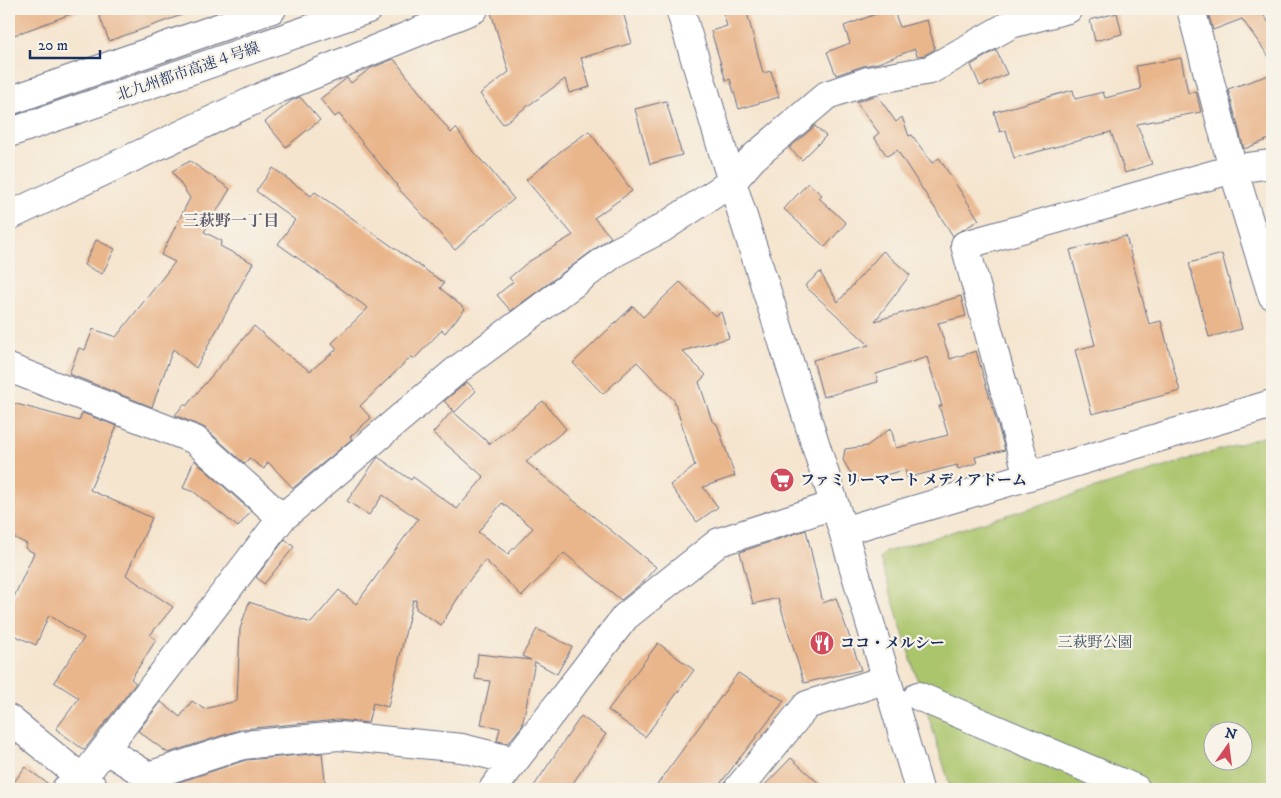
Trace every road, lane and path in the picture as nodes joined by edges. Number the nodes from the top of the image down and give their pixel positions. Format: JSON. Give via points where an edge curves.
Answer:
{"nodes":[{"id":1,"x":272,"y":9,"type":"edge"},
{"id":2,"x":368,"y":9,"type":"edge"},
{"id":3,"x":474,"y":9,"type":"edge"},
{"id":4,"x":680,"y":9,"type":"edge"},
{"id":5,"x":1068,"y":9,"type":"edge"},
{"id":6,"x":1191,"y":9,"type":"edge"},
{"id":7,"x":9,"y":101,"type":"edge"},
{"id":8,"x":9,"y":133,"type":"edge"},
{"id":9,"x":1272,"y":164,"type":"edge"},
{"id":10,"x":1233,"y":170,"type":"junction"},
{"id":11,"x":732,"y":182,"type":"junction"},
{"id":12,"x":9,"y":216,"type":"edge"},
{"id":13,"x":1272,"y":295,"type":"edge"},
{"id":14,"x":9,"y":368,"type":"edge"},
{"id":15,"x":1272,"y":404,"type":"edge"},
{"id":16,"x":1028,"y":476,"type":"junction"},
{"id":17,"x":834,"y":505,"type":"junction"},
{"id":18,"x":282,"y":518,"type":"junction"},
{"id":19,"x":843,"y":531,"type":"junction"},
{"id":20,"x":887,"y":679,"type":"junction"},
{"id":21,"x":918,"y":696,"type":"dead end"},
{"id":22,"x":9,"y":719,"type":"edge"},
{"id":23,"x":105,"y":749,"type":"junction"},
{"id":24,"x":514,"y":762,"type":"junction"},
{"id":25,"x":81,"y":786,"type":"edge"},
{"id":26,"x":494,"y":789,"type":"edge"},
{"id":27,"x":738,"y":789,"type":"edge"},
{"id":28,"x":919,"y":789,"type":"edge"},
{"id":29,"x":1136,"y":789,"type":"edge"}],
"edges":[{"from":1,"to":7,"type":"main road","name":"北九州都市高速４号線"},
{"from":2,"to":8,"type":"main road","name":"北九州都市高速４号線"},
{"from":3,"to":12,"type":"main road","via":[[278,89]]},
{"from":4,"to":11,"type":"main road"},
{"from":5,"to":11,"type":"main road","via":[[1011,24],[930,70],[868,81],[828,95],[753,158]]},
{"from":6,"to":10,"type":"main road"},
{"from":9,"to":10,"type":"main road"},
{"from":10,"to":13,"type":"main road"},
{"from":10,"to":16,"type":"main road","via":[[966,245]]},
{"from":11,"to":17,"type":"main road"},
{"from":11,"to":18,"type":"main road","via":[[661,229],[616,252],[457,370]]},
{"from":14,"to":18,"type":"main road","via":[[195,440]]},
{"from":15,"to":16,"type":"main road"},
{"from":16,"to":19,"type":"main road"},
{"from":17,"to":19,"type":"main road"},
{"from":17,"to":24,"type":"main road","via":[[719,542],[625,617]]},
{"from":18,"to":23,"type":"main road"},
{"from":19,"to":20,"type":"main road"},
{"from":20,"to":27,"type":"main road","via":[[807,705]]},
{"from":20,"to":28,"type":"main road"},
{"from":21,"to":29,"type":"main road"},
{"from":22,"to":25,"type":"main road"},
{"from":23,"to":24,"type":"main road","via":[[148,776],[243,745],[339,736],[462,748]]},
{"from":23,"to":25,"type":"main road"},
{"from":24,"to":26,"type":"main road"}]}
